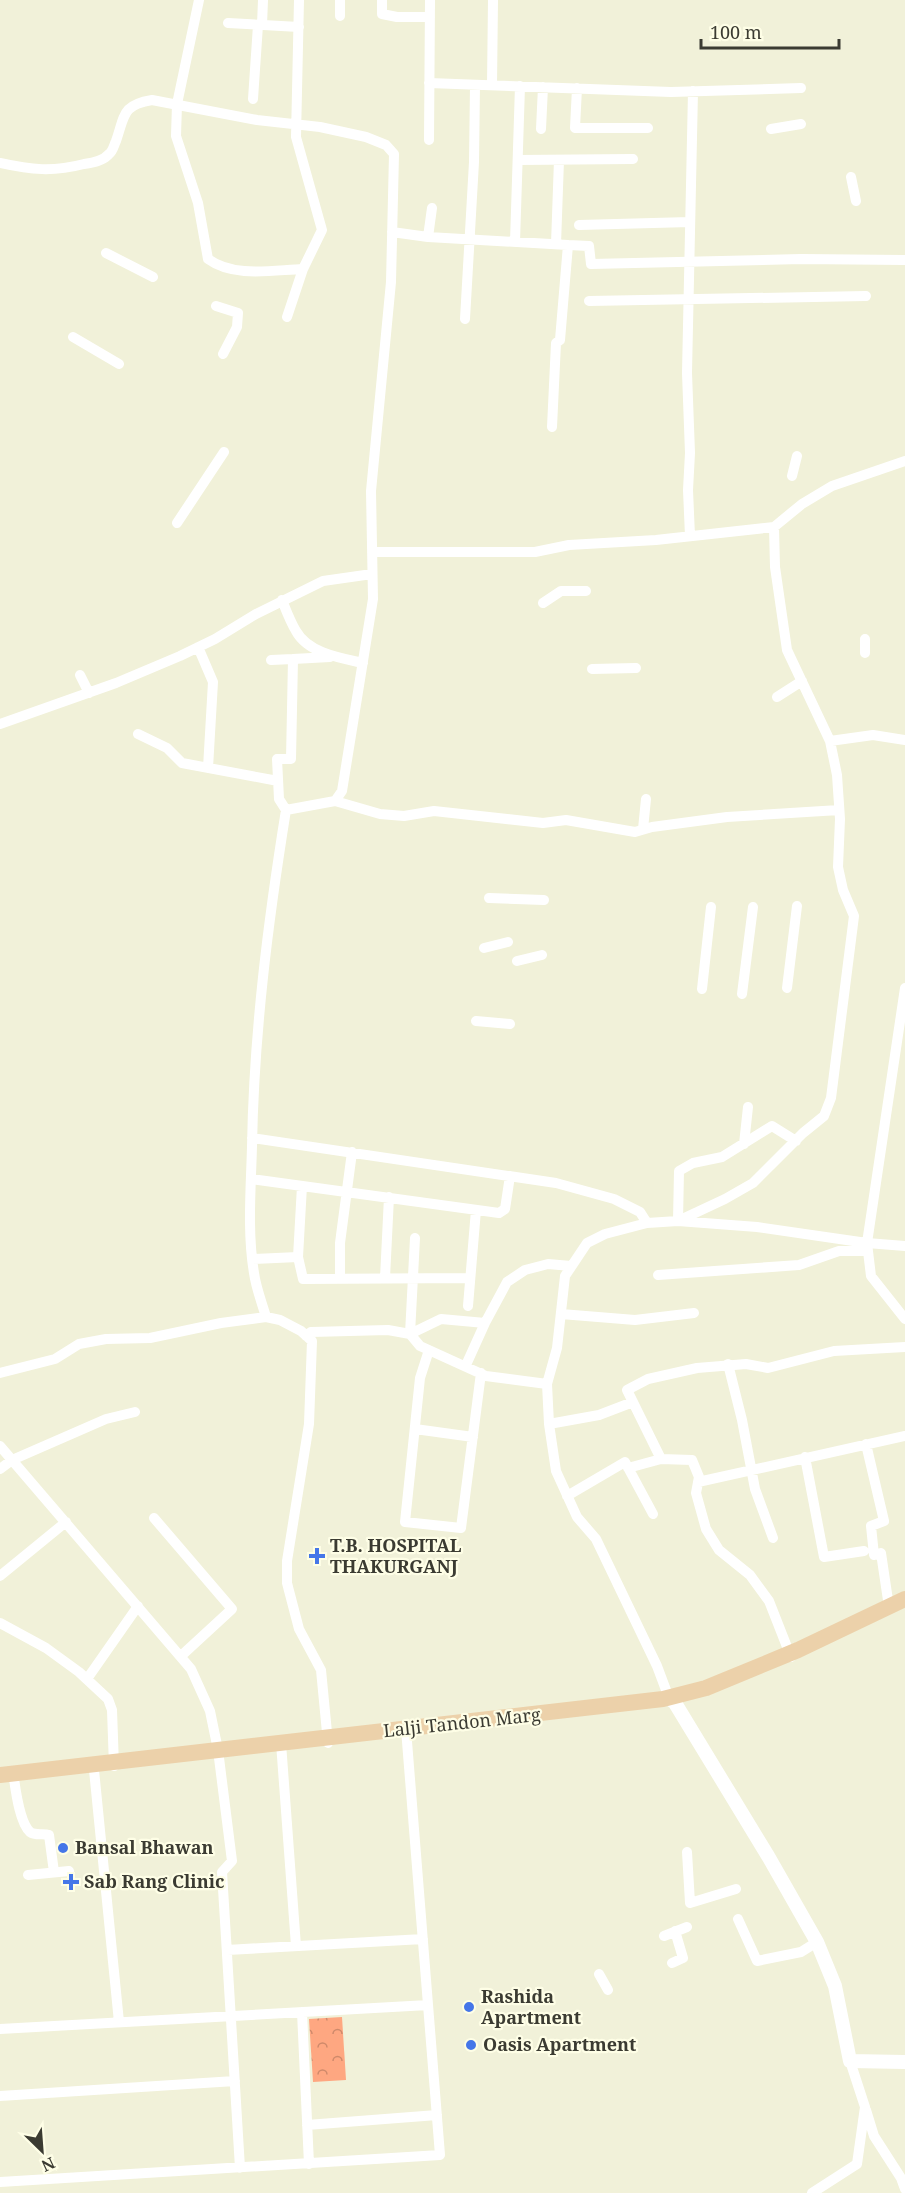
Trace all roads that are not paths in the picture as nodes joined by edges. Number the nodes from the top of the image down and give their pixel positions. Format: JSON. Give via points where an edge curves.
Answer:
{"nodes":[{"id":1,"x":199,"y":0,"type":"edge"},
{"id":2,"x":262,"y":0,"type":"edge"},
{"id":3,"x":299,"y":0,"type":"edge"},
{"id":4,"x":340,"y":0,"type":"edge"},
{"id":5,"x":382,"y":0,"type":"edge"},
{"id":6,"x":430,"y":0,"type":"edge"},
{"id":7,"x":494,"y":0,"type":"edge"},
{"id":8,"x":340,"y":16,"type":"dead end"},
{"id":9,"x":430,"y":17,"type":"junction"},
{"id":10,"x":228,"y":23,"type":"dead end"},
{"id":11,"x":260,"y":25,"type":"junction"},
{"id":12,"x":299,"y":27,"type":"junction"},
{"id":13,"x":429,"y":83,"type":"junction"},
{"id":14,"x":476,"y":85,"type":"junction"},
{"id":15,"x":492,"y":86,"type":"junction"},
{"id":16,"x":520,"y":86,"type":"junction"},
{"id":17,"x":543,"y":87,"type":"junction"},
{"id":18,"x":577,"y":88,"type":"junction"},
{"id":19,"x":801,"y":88,"type":"dead end"},
{"id":20,"x":693,"y":91,"type":"junction"},
{"id":21,"x":253,"y":99,"type":"dead end"},
{"id":22,"x":177,"y":104,"type":"junction"},
{"id":23,"x":297,"y":124,"type":"junction"},
{"id":24,"x":801,"y":124,"type":"dead end"},
{"id":25,"x":648,"y":128,"type":"dead end"},
{"id":26,"x":541,"y":129,"type":"dead end"},
{"id":27,"x":771,"y":129,"type":"dead end"},
{"id":28,"x":429,"y":140,"type":"dead end"},
{"id":29,"x":633,"y":159,"type":"dead end"},
{"id":30,"x":518,"y":160,"type":"junction"},
{"id":31,"x":560,"y":160,"type":"junction"},
{"id":32,"x":0,"y":164,"type":"edge"},
{"id":33,"x":851,"y":177,"type":"dead end"},
{"id":34,"x":856,"y":201,"type":"dead end"},
{"id":35,"x":432,"y":208,"type":"dead end"},
{"id":36,"x":690,"y":222,"type":"junction"},
{"id":37,"x":579,"y":225,"type":"dead end"},
{"id":38,"x":392,"y":232,"type":"junction"},
{"id":39,"x":428,"y":237,"type":"junction"},
{"id":40,"x":470,"y":239,"type":"junction"},
{"id":41,"x":515,"y":242,"type":"junction"},
{"id":42,"x":562,"y":245,"type":"junction"},
{"id":43,"x":106,"y":252,"type":"dead end"},
{"id":44,"x":905,"y":260,"type":"edge"},
{"id":45,"x":689,"y":261,"type":"junction"},
{"id":46,"x":303,"y":269,"type":"junction"},
{"id":47,"x":153,"y":277,"type":"dead end"},
{"id":48,"x":866,"y":296,"type":"dead end"},
{"id":49,"x":689,"y":299,"type":"junction"},
{"id":50,"x":589,"y":301,"type":"dead end"},
{"id":51,"x":216,"y":306,"type":"dead end"},
{"id":52,"x":287,"y":317,"type":"dead end"},
{"id":53,"x":465,"y":319,"type":"dead end"},
{"id":54,"x":73,"y":337,"type":"dead end"},
{"id":55,"x":223,"y":354,"type":"dead end"},
{"id":56,"x":119,"y":364,"type":"dead end"},
{"id":57,"x":552,"y":428,"type":"dead end"},
{"id":58,"x":224,"y":452,"type":"dead end"},
{"id":59,"x":797,"y":456,"type":"dead end"},
{"id":60,"x":905,"y":461,"type":"edge"},
{"id":61,"x":792,"y":476,"type":"dead end"},
{"id":62,"x":177,"y":523,"type":"dead end"},
{"id":63,"x":774,"y":527,"type":"junction"},
{"id":64,"x":690,"y":537,"type":"junction"},
{"id":65,"x":372,"y":552,"type":"junction"},
{"id":66,"x":372,"y":574,"type":"junction"},
{"id":67,"x":586,"y":591,"type":"dead end"},
{"id":68,"x":282,"y":600,"type":"junction"},
{"id":69,"x":543,"y":603,"type":"dead end"},
{"id":70,"x":865,"y":639,"type":"dead end"},
{"id":71,"x":198,"y":647,"type":"junction"},
{"id":72,"x":865,"y":653,"type":"dead end"},
{"id":73,"x":333,"y":657,"type":"junction"},
{"id":74,"x":293,"y":659,"type":"junction"},
{"id":75,"x":271,"y":660,"type":"dead end"},
{"id":76,"x":363,"y":663,"type":"junction"},
{"id":77,"x":636,"y":668,"type":"dead end"},
{"id":78,"x":592,"y":669,"type":"dead end"},
{"id":79,"x":80,"y":675,"type":"dead end"},
{"id":80,"x":802,"y":681,"type":"junction"},
{"id":81,"x":89,"y":693,"type":"junction"},
{"id":82,"x":777,"y":697,"type":"dead end"},
{"id":83,"x":0,"y":724,"type":"edge"},
{"id":84,"x":138,"y":734,"type":"dead end"},
{"id":85,"x":905,"y":740,"type":"edge"},
{"id":86,"x":830,"y":741,"type":"junction"},
{"id":87,"x":208,"y":768,"type":"junction"},
{"id":88,"x":278,"y":781,"type":"junction"},
{"id":89,"x":342,"y":791,"type":"junction"},
{"id":90,"x":645,"y":799,"type":"dead end"},
{"id":91,"x":335,"y":801,"type":"junction"},
{"id":92,"x":348,"y":805,"type":"junction"},
{"id":93,"x":286,"y":810,"type":"junction"},
{"id":94,"x":839,"y":810,"type":"junction"},
{"id":95,"x":643,"y":829,"type":"junction"},
{"id":96,"x":489,"y":898,"type":"dead end"},
{"id":97,"x":544,"y":900,"type":"dead end"},
{"id":98,"x":797,"y":906,"type":"dead end"},
{"id":99,"x":711,"y":907,"type":"dead end"},
{"id":100,"x":753,"y":907,"type":"dead end"},
{"id":101,"x":508,"y":942,"type":"dead end"},
{"id":102,"x":484,"y":948,"type":"dead end"},
{"id":103,"x":542,"y":955,"type":"dead end"},
{"id":104,"x":517,"y":961,"type":"dead end"},
{"id":105,"x":787,"y":988,"type":"dead end"},
{"id":106,"x":905,"y":988,"type":"edge"},
{"id":107,"x":702,"y":990,"type":"dead end"},
{"id":108,"x":741,"y":994,"type":"dead end"},
{"id":109,"x":476,"y":1021,"type":"dead end"},
{"id":110,"x":510,"y":1024,"type":"dead end"},
{"id":111,"x":748,"y":1107,"type":"dead end"},
{"id":112,"x":252,"y":1138,"type":"junction"},
{"id":113,"x":796,"y":1140,"type":"junction"},
{"id":114,"x":744,"y":1144,"type":"junction"},
{"id":115,"x":352,"y":1152,"type":"junction"},
{"id":116,"x":510,"y":1176,"type":"junction"},
{"id":117,"x":251,"y":1179,"type":"junction"},
{"id":118,"x":302,"y":1186,"type":"junction"},
{"id":119,"x":346,"y":1192,"type":"junction"},
{"id":120,"x":389,"y":1197,"type":"junction"},
{"id":121,"x":476,"y":1210,"type":"junction"},
{"id":122,"x":678,"y":1221,"type":"junction"},
{"id":123,"x":647,"y":1223,"type":"junction"},
{"id":124,"x":415,"y":1238,"type":"dead end"},
{"id":125,"x":905,"y":1246,"type":"edge"},
{"id":126,"x":868,"y":1247,"type":"junction"},
{"id":127,"x":298,"y":1257,"type":"junction"},
{"id":128,"x":252,"y":1259,"type":"junction"},
{"id":129,"x":571,"y":1266,"type":"junction"},
{"id":130,"x":658,"y":1275,"type":"dead end"},
{"id":131,"x":385,"y":1278,"type":"junction"},
{"id":132,"x":413,"y":1278,"type":"junction"},
{"id":133,"x":469,"y":1278,"type":"junction"},
{"id":134,"x":340,"y":1279,"type":"junction"},
{"id":135,"x":468,"y":1306,"type":"dead end"},
{"id":136,"x":694,"y":1313,"type":"dead end"},
{"id":137,"x":561,"y":1314,"type":"junction"},
{"id":138,"x":266,"y":1317,"type":"junction"},
{"id":139,"x":905,"y":1319,"type":"edge"},
{"id":140,"x":485,"y":1323,"type":"junction"},
{"id":141,"x":410,"y":1334,"type":"junction"},
{"id":142,"x":306,"y":1336,"type":"junction"},
{"id":143,"x":905,"y":1347,"type":"edge"},
{"id":144,"x":429,"y":1350,"type":"junction"},
{"id":145,"x":728,"y":1364,"type":"junction"},
{"id":146,"x":466,"y":1365,"type":"junction"},
{"id":147,"x":0,"y":1373,"type":"edge"},
{"id":148,"x":481,"y":1373,"type":"junction"},
{"id":149,"x":547,"y":1384,"type":"junction"},
{"id":150,"x":633,"y":1402,"type":"junction"},
{"id":151,"x":135,"y":1412,"type":"dead end"},
{"id":152,"x":549,"y":1424,"type":"junction"},
{"id":153,"x":414,"y":1429,"type":"junction"},
{"id":154,"x":905,"y":1436,"type":"edge"},
{"id":155,"x":473,"y":1437,"type":"junction"},
{"id":156,"x":866,"y":1444,"type":"junction"},
{"id":157,"x":0,"y":1446,"type":"edge"},
{"id":158,"x":805,"y":1457,"type":"junction"},
{"id":159,"x":661,"y":1459,"type":"junction"},
{"id":160,"x":12,"y":1460,"type":"junction"},
{"id":161,"x":628,"y":1468,"type":"junction"},
{"id":162,"x":0,"y":1469,"type":"edge"},
{"id":163,"x":752,"y":1470,"type":"junction"},
{"id":164,"x":698,"y":1482,"type":"junction"},
{"id":165,"x":567,"y":1496,"type":"junction"},
{"id":166,"x":653,"y":1514,"type":"dead end"},
{"id":167,"x":154,"y":1518,"type":"dead end"},
{"id":168,"x":66,"y":1522,"type":"junction"},
{"id":169,"x":773,"y":1538,"type":"dead end"},
{"id":170,"x":864,"y":1551,"type":"dead end"},
{"id":171,"x":0,"y":1576,"type":"edge"},
{"id":172,"x":905,"y":1599,"type":"edge"},
{"id":173,"x":138,"y":1606,"type":"junction"},
{"id":174,"x":897,"y":1606,"type":"edge"},
{"id":175,"x":0,"y":1623,"type":"edge"},
{"id":176,"x":181,"y":1656,"type":"junction"},
{"id":177,"x":790,"y":1656,"type":"junction"},
{"id":178,"x":87,"y":1679,"type":"junction"},
{"id":179,"x":672,"y":1700,"type":"junction"},
{"id":180,"x":406,"y":1732,"type":"junction"},
{"id":181,"x":328,"y":1741,"type":"junction"},
{"id":182,"x":280,"y":1746,"type":"junction"},
{"id":183,"x":219,"y":1753,"type":"junction"},
{"id":184,"x":115,"y":1765,"type":"junction"},
{"id":185,"x":94,"y":1770,"type":"junction"},
{"id":186,"x":5,"y":1778,"type":"edge"},
{"id":187,"x":687,"y":1852,"type":"dead end"},
{"id":188,"x":69,"y":1871,"type":"dead end"},
{"id":189,"x":54,"y":1872,"type":"junction"},
{"id":190,"x":28,"y":1875,"type":"dead end"},
{"id":191,"x":736,"y":1889,"type":"dead end"},
{"id":192,"x":738,"y":1919,"type":"dead end"},
{"id":193,"x":687,"y":1927,"type":"dead end"},
{"id":194,"x":675,"y":1931,"type":"junction"},
{"id":195,"x":663,"y":1936,"type":"dead end"},
{"id":196,"x":423,"y":1939,"type":"junction"},
{"id":197,"x":817,"y":1942,"type":"junction"},
{"id":198,"x":296,"y":1946,"type":"junction"},
{"id":199,"x":227,"y":1950,"type":"junction"},
{"id":200,"x":672,"y":1963,"type":"dead end"},
{"id":201,"x":599,"y":1974,"type":"dead end"},
{"id":202,"x":608,"y":1990,"type":"dead end"},
{"id":203,"x":428,"y":2005,"type":"junction"},
{"id":204,"x":302,"y":2012,"type":"junction"},
{"id":205,"x":231,"y":2016,"type":"junction"},
{"id":206,"x":119,"y":2022,"type":"junction"},
{"id":207,"x":0,"y":2029,"type":"edge"},
{"id":208,"x":850,"y":2061,"type":"junction"},
{"id":209,"x":905,"y":2062,"type":"edge"},
{"id":210,"x":235,"y":2081,"type":"junction"},
{"id":211,"x":0,"y":2096,"type":"edge"},
{"id":212,"x":865,"y":2107,"type":"junction"},
{"id":213,"x":437,"y":2115,"type":"junction"},
{"id":214,"x":307,"y":2125,"type":"junction"},
{"id":215,"x":309,"y":2164,"type":"junction"},
{"id":216,"x":240,"y":2168,"type":"junction"},
{"id":217,"x":0,"y":2182,"type":"edge"},
{"id":218,"x":905,"y":2189,"type":"edge"},
{"id":219,"x":812,"y":2193,"type":"edge"}],
"edges":[{"from":1,"to":22,"type":"street"},
{"from":2,"to":11,"type":"street"},
{"from":3,"to":12,"type":"street"},
{"from":4,"to":8,"type":"street"},
{"from":5,"to":9,"type":"street","via":[[382,14]]},
{"from":6,"to":9,"type":"street"},
{"from":7,"to":15,"type":"street"},
{"from":9,"to":13,"type":"street"},
{"from":10,"to":11,"type":"street"},
{"from":11,"to":12,"type":"street"},
{"from":11,"to":21,"type":"street"},
{"from":12,"to":23,"type":"street"},
{"from":13,"to":14,"type":"street"},
{"from":13,"to":28,"type":"street"},
{"from":14,"to":15,"type":"street"},
{"from":14,"to":40,"type":"street"},
{"from":15,"to":16,"type":"street"},
{"from":16,"to":17,"type":"street"},
{"from":16,"to":30,"type":"street"},
{"from":17,"to":18,"type":"street"},
{"from":17,"to":26,"type":"street"},
{"from":18,"to":20,"type":"street"},
{"from":18,"to":25,"type":"street","via":[[575,128]]},
{"from":19,"to":20,"type":"street"},
{"from":20,"to":36,"type":"street"},
{"from":22,"to":23,"type":"street"},
{"from":22,"to":32,"type":"street","via":[[137,102],[126,110],[109,154],[94,162],[61,170]]},
{"from":22,"to":46,"type":"street","via":[[176,136],[198,203],[208,259],[219,267],[250,272]]},
{"from":23,"to":38,"type":"street","via":[[354,134],[386,145],[394,154]]},
{"from":23,"to":46,"type":"street","via":[[296,137],[322,230]]},
{"from":24,"to":27,"type":"street"},
{"from":29,"to":31,"type":"street"},
{"from":30,"to":31,"type":"street"},
{"from":30,"to":41,"type":"street"},
{"from":31,"to":42,"type":"street"},
{"from":33,"to":34,"type":"street"},
{"from":35,"to":39,"type":"street"},
{"from":36,"to":37,"type":"street"},
{"from":36,"to":45,"type":"street"},
{"from":38,"to":39,"type":"street"},
{"from":38,"to":65,"type":"street","via":[[391,282],[371,491]]},
{"from":39,"to":40,"type":"street"},
{"from":40,"to":41,"type":"street"},
{"from":40,"to":53,"type":"street"},
{"from":41,"to":42,"type":"street"},
{"from":42,"to":45,"type":"street","via":[[589,246],[591,264]]},
{"from":42,"to":57,"type":"street","via":[[560,340],[555,343]]},
{"from":43,"to":47,"type":"street"},
{"from":44,"to":45,"type":"street"},
{"from":45,"to":49,"type":"street"},
{"from":46,"to":52,"type":"street"},
{"from":48,"to":49,"type":"street"},
{"from":49,"to":50,"type":"street"},
{"from":49,"to":64,"type":"street"},
{"from":51,"to":55,"type":"street","via":[[238,313],[237,327]]},
{"from":54,"to":56,"type":"street"},
{"from":58,"to":62,"type":"street"},
{"from":59,"to":61,"type":"street"},
{"from":60,"to":63,"type":"street","via":[[832,486]]},
{"from":63,"to":64,"type":"street"},
{"from":63,"to":80,"type":"street","via":[[775,567],[787,650]]},
{"from":64,"to":65,"type":"street","via":[[569,545],[535,552]]},
{"from":65,"to":66,"type":"street"},
{"from":66,"to":68,"type":"street","via":[[323,581]]},
{"from":66,"to":76,"type":"street","via":[[374,599]]},
{"from":67,"to":69,"type":"street","via":[[561,591]]},
{"from":68,"to":71,"type":"street"},
{"from":68,"to":73,"type":"street","via":[[297,633]]},
{"from":70,"to":72,"type":"street"},
{"from":71,"to":81,"type":"street"},
{"from":71,"to":87,"type":"street","via":[[213,682]]},
{"from":73,"to":74,"type":"street"},
{"from":73,"to":76,"type":"street"},
{"from":74,"to":75,"type":"street"},
{"from":74,"to":88,"type":"street","via":[[291,759],[277,759]]},
{"from":76,"to":89,"type":"street"},
{"from":77,"to":78,"type":"street"},
{"from":79,"to":81,"type":"street"},
{"from":80,"to":82,"type":"street"},
{"from":80,"to":86,"type":"street"},
{"from":81,"to":83,"type":"street"},
{"from":84,"to":87,"type":"street","via":[[167,748],[182,763]]},
{"from":85,"to":86,"type":"street","via":[[873,735]]},
{"from":86,"to":94,"type":"street"},
{"from":87,"to":88,"type":"street"},
{"from":88,"to":93,"type":"street","via":[[279,800]]},
{"from":89,"to":91,"type":"street"},
{"from":89,"to":92,"type":"street"},
{"from":90,"to":95,"type":"street"},
{"from":91,"to":92,"type":"street"},
{"from":91,"to":93,"type":"street"},
{"from":92,"to":95,"type":"street","via":[[404,816],[434,811],[543,823],[566,820],[635,832]]},
{"from":93,"to":112,"type":"street","via":[[260,987]]},
{"from":94,"to":95,"type":"street","via":[[727,817]]},
{"from":94,"to":113,"type":"street","via":[[838,867],[854,916],[831,1098],[824,1116]]},
{"from":96,"to":97,"type":"street"},
{"from":98,"to":105,"type":"street"},
{"from":99,"to":107,"type":"street"},
{"from":100,"to":108,"type":"street"},
{"from":101,"to":102,"type":"street"},
{"from":103,"to":104,"type":"street"},
{"from":106,"to":126,"type":"street"},
{"from":109,"to":110,"type":"street"},
{"from":111,"to":114,"type":"street"},
{"from":112,"to":115,"type":"street"},
{"from":112,"to":117,"type":"street"},
{"from":113,"to":114,"type":"street","via":[[772,1126]]},
{"from":113,"to":122,"type":"street","via":[[753,1183]]},
{"from":114,"to":122,"type":"street","via":[[722,1157],[693,1163],[679,1171]]},
{"from":115,"to":116,"type":"street"},
{"from":115,"to":119,"type":"street"},
{"from":116,"to":121,"type":"street","via":[[503,1212]]},
{"from":116,"to":123,"type":"street","via":[[556,1183],[614,1199],[640,1212]]},
{"from":117,"to":118,"type":"street"},
{"from":117,"to":128,"type":"street"},
{"from":118,"to":119,"type":"street"},
{"from":118,"to":127,"type":"street"},
{"from":119,"to":120,"type":"street"},
{"from":119,"to":134,"type":"street"},
{"from":120,"to":121,"type":"street"},
{"from":120,"to":131,"type":"street"},
{"from":121,"to":133,"type":"street"},
{"from":122,"to":123,"type":"street"},
{"from":122,"to":126,"type":"street","via":[[757,1227]]},
{"from":123,"to":129,"type":"street","via":[[587,1243]]},
{"from":124,"to":132,"type":"street"},
{"from":125,"to":126,"type":"street"},
{"from":126,"to":130,"type":"street","via":[[839,1251],[799,1265]]},
{"from":126,"to":139,"type":"street","via":[[871,1276]]},
{"from":127,"to":128,"type":"street"},
{"from":127,"to":134,"type":"street","via":[[303,1279]]},
{"from":128,"to":138,"type":"street"},
{"from":129,"to":137,"type":"street","via":[[565,1276]]},
{"from":129,"to":140,"type":"street","via":[[548,1264],[525,1270],[507,1282]]},
{"from":131,"to":132,"type":"street"},
{"from":131,"to":134,"type":"street"},
{"from":132,"to":133,"type":"street"},
{"from":132,"to":141,"type":"street"},
{"from":133,"to":135,"type":"street"},
{"from":136,"to":137,"type":"street","via":[[635,1320]]},
{"from":137,"to":149,"type":"street"},
{"from":138,"to":142,"type":"street","via":[[280,1320]]},
{"from":138,"to":147,"type":"street","via":[[150,1338],[79,1344],[55,1359]]},
{"from":140,"to":141,"type":"street","via":[[441,1319]]},
{"from":140,"to":146,"type":"street"},
{"from":141,"to":142,"type":"street","via":[[388,1330],[311,1332]]},
{"from":141,"to":144,"type":"street"},
{"from":142,"to":181,"type":"street","via":[[312,1341],[309,1424],[287,1561],[287,1583],[299,1629],[321,1670]]},
{"from":143,"to":145,"type":"street","via":[[834,1351],[768,1368]]},
{"from":144,"to":146,"type":"street"},
{"from":144,"to":153,"type":"street","via":[[420,1378]]},
{"from":145,"to":150,"type":"street","via":[[648,1379],[627,1390]]},
{"from":145,"to":163,"type":"street"},
{"from":146,"to":148,"type":"street"},
{"from":148,"to":149,"type":"street"},
{"from":148,"to":155,"type":"street"},
{"from":149,"to":152,"type":"street"},
{"from":150,"to":152,"type":"street","via":[[599,1415]]},
{"from":150,"to":159,"type":"street"},
{"from":151,"to":160,"type":"street","via":[[106,1419]]},
{"from":152,"to":165,"type":"street","via":[[556,1471]]},
{"from":153,"to":155,"type":"street"},
{"from":153,"to":155,"type":"street","via":[[405,1522],[461,1528]]},
{"from":154,"to":156,"type":"street"},
{"from":156,"to":158,"type":"street"},
{"from":156,"to":174,"type":"street","via":[[885,1521],[871,1526],[874,1554],[881,1553]]},
{"from":157,"to":160,"type":"street"},
{"from":158,"to":163,"type":"street"},
{"from":158,"to":170,"type":"street","via":[[824,1557]]},
{"from":159,"to":161,"type":"street"},
{"from":159,"to":164,"type":"street","via":[[692,1460]]},
{"from":160,"to":162,"type":"street"},
{"from":160,"to":168,"type":"street"},
{"from":161,"to":165,"type":"street","via":[[625,1462]]},
{"from":161,"to":166,"type":"street"},
{"from":163,"to":164,"type":"street"},
{"from":163,"to":169,"type":"street"},
{"from":164,"to":177,"type":"street","via":[[696,1493],[706,1529],[719,1550],[750,1575],[769,1601]]},
{"from":165,"to":179,"type":"street","via":[[596,1539]]},
{"from":167,"to":176,"type":"street","via":[[232,1609]]},
{"from":168,"to":171,"type":"street"},
{"from":168,"to":173,"type":"street"},
{"from":172,"to":174,"type":"main road","name":"Lalji Tandon Marg"},
{"from":173,"to":176,"type":"street"},
{"from":173,"to":178,"type":"street"},
{"from":174,"to":177,"type":"main road","name":"Lalji Tandon Marg"},
{"from":175,"to":178,"type":"street","via":[[46,1648]]},
{"from":176,"to":183,"type":"street","via":[[210,1711]]},
{"from":177,"to":179,"type":"main road","name":"Lalji Tandon Marg"},
{"from":178,"to":184,"type":"street","via":[[108,1699],[112,1710]]},
{"from":179,"to":180,"type":"main road","name":"Lalji Tandon Marg"},
{"from":179,"to":197,"type":"street"},
{"from":180,"to":181,"type":"main road","name":"Lalji Tandon Marg"},
{"from":180,"to":196,"type":"street"},
{"from":181,"to":182,"type":"main road","name":"Lalji Tandon Marg"},
{"from":182,"to":183,"type":"main road","name":"Lalji Tandon Marg"},
{"from":182,"to":198,"type":"street"},
{"from":183,"to":184,"type":"main road","name":"Lalji Tandon Marg"},
{"from":183,"to":199,"type":"street","via":[[232,1861],[222,1872]]},
{"from":184,"to":185,"type":"main road","name":"Lalji Tandon Marg"},
{"from":184,"to":186,"type":"main road","name":"Lalji Tandon Marg"},
{"from":185,"to":186,"type":"main road","name":"Lalji Tandon Marg"},
{"from":185,"to":206,"type":"street"},
{"from":186,"to":189,"type":"street","via":[[29,1831],[50,1835]]},
{"from":187,"to":191,"type":"street","via":[[690,1903]]},
{"from":188,"to":189,"type":"street"},
{"from":189,"to":190,"type":"street"},
{"from":192,"to":197,"type":"street","via":[[757,1961],[801,1952]]},
{"from":193,"to":194,"type":"street"},
{"from":194,"to":195,"type":"street"},
{"from":194,"to":200,"type":"street","via":[[683,1958]]},
{"from":196,"to":198,"type":"street"},
{"from":196,"to":203,"type":"street"},
{"from":197,"to":208,"type":"street","via":[[835,1986]]},
{"from":198,"to":199,"type":"street"},
{"from":199,"to":205,"type":"street"},
{"from":201,"to":202,"type":"street"},
{"from":203,"to":204,"type":"street"},
{"from":203,"to":213,"type":"street"},
{"from":204,"to":205,"type":"street"},
{"from":204,"to":214,"type":"street"},
{"from":205,"to":206,"type":"street"},
{"from":205,"to":210,"type":"street"},
{"from":206,"to":207,"type":"street"},
{"from":208,"to":209,"type":"street"},
{"from":208,"to":212,"type":"street"},
{"from":210,"to":211,"type":"street"},
{"from":210,"to":216,"type":"street"},
{"from":212,"to":218,"type":"street","via":[[874,2136]]},
{"from":212,"to":219,"type":"street","via":[[857,2164]]},
{"from":213,"to":214,"type":"street"},
{"from":213,"to":215,"type":"street","via":[[440,2155]]},
{"from":214,"to":215,"type":"street"},
{"from":215,"to":216,"type":"street"},
{"from":216,"to":217,"type":"street"}]}
